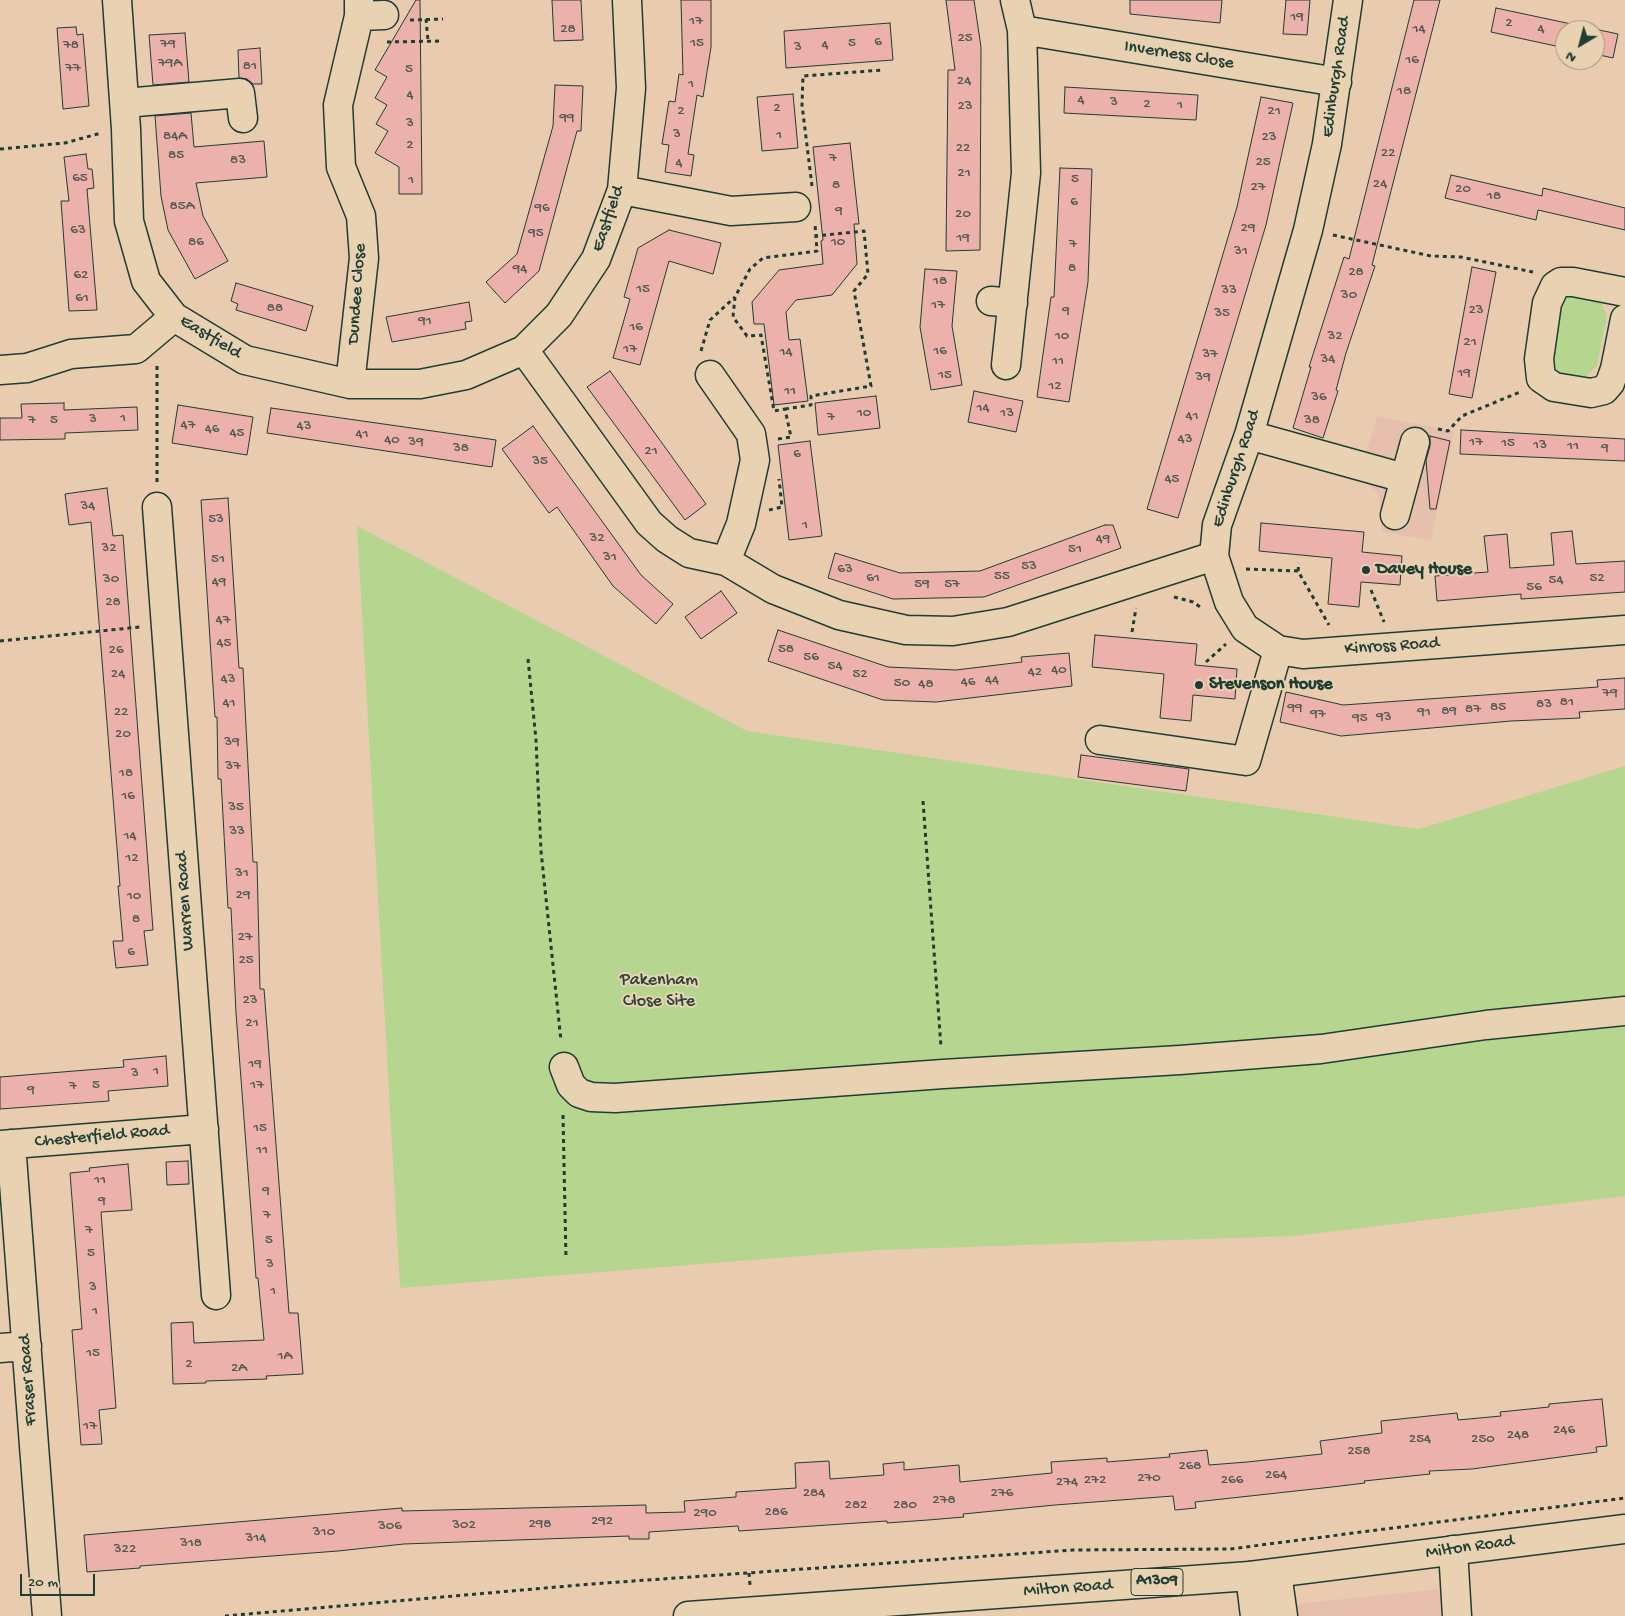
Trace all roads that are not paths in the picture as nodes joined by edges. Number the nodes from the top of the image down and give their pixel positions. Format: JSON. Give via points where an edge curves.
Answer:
{"nodes":[{"id":1,"x":626,"y":0,"type":"edge"},
{"id":2,"x":1015,"y":0,"type":"edge"},
{"id":3,"x":1348,"y":0,"type":"edge"},
{"id":4,"x":118,"y":4,"type":"edge"},
{"id":5,"x":378,"y":17,"type":"edge"},
{"id":6,"x":1022,"y":30,"type":"junction"},
{"id":7,"x":1337,"y":82,"type":"junction"},
{"id":8,"x":124,"y":103,"type":"junction"},
{"id":9,"x":243,"y":118,"type":"dead end"},
{"id":10,"x":622,"y":190,"type":"junction"},
{"id":11,"x":808,"y":205,"type":"road end"},
{"id":12,"x":1625,"y":292,"type":"edge"},
{"id":13,"x":174,"y":317,"type":"junction"},
{"id":14,"x":1625,"y":319,"type":"edge"},
{"id":15,"x":524,"y":350,"type":"junction"},
{"id":16,"x":1006,"y":365,"type":"dead end"},
{"id":17,"x":0,"y":370,"type":"edge"},
{"id":18,"x":710,"y":375,"type":"road end"},
{"id":19,"x":350,"y":384,"type":"junction"},
{"id":20,"x":1249,"y":435,"type":"junction"},
{"id":21,"x":1415,"y":442,"type":"road end"},
{"id":22,"x":1404,"y":478,"type":"junction"},
{"id":23,"x":157,"y":507,"type":"road end"},
{"id":24,"x":1396,"y":514,"type":"dead end"},
{"id":25,"x":1214,"y":556,"type":"junction"},
{"id":26,"x":726,"y":561,"type":"junction"},
{"id":27,"x":1625,"y":630,"type":"edge"},
{"id":28,"x":1278,"y":650,"type":"junction"},
{"id":29,"x":1100,"y":740,"type":"dead end"},
{"id":30,"x":1625,"y":1011,"type":"edge"},
{"id":31,"x":568,"y":1076,"type":"road end"},
{"id":32,"x":204,"y":1129,"type":"junction"},
{"id":33,"x":6,"y":1144,"type":"edge"},
{"id":34,"x":216,"y":1295,"type":"dead end"},
{"id":35,"x":27,"y":1346,"type":"junction"},
{"id":36,"x":0,"y":1348,"type":"edge"},
{"id":37,"x":1625,"y":1529,"type":"edge"},
{"id":38,"x":1453,"y":1550,"type":"junction"},
{"id":39,"x":1277,"y":1572,"type":"junction"},
{"id":40,"x":1250,"y":1576,"type":"junction"},
{"id":41,"x":882,"y":1609,"type":"edge"},
{"id":42,"x":47,"y":1616,"type":"edge"},
{"id":43,"x":688,"y":1616,"type":"edge"},
{"id":44,"x":1255,"y":1616,"type":"edge"},
{"id":45,"x":1283,"y":1616,"type":"edge"},
{"id":46,"x":1457,"y":1616,"type":"edge"}],
"edges":[{"from":1,"to":10,"type":"street","name":"Eastfield","via":[[631,88]]},
{"from":2,"to":6,"type":"street"},
{"from":3,"to":7,"type":"street","name":"Edinburgh Road"},
{"from":4,"to":8,"type":"street","name":"Eastfield"},
{"from":5,"to":19,"type":"street","name":"Dundee Close","via":[[338,105],[341,166],[361,216],[364,258]]},
{"from":6,"to":7,"type":"street","name":"Inverness Close"},
{"from":6,"to":16,"type":"street","via":[[1026,173],[1002,302]]},
{"from":7,"to":20,"type":"street","name":"Edinburgh Road","via":[[1308,230]]},
{"from":8,"to":9,"type":"street","via":[[240,93]]},
{"from":8,"to":13,"type":"street","name":"Eastfield","via":[[129,221],[146,281]]},
{"from":10,"to":11,"type":"street","via":[[731,211]]},
{"from":10,"to":15,"type":"street","name":"Eastfield","via":[[596,259],[559,315]]},
{"from":12,"to":14,"type":"street","via":[[1573,282],[1561,282],[1555,286],[1547,303],[1539,359],[1541,378],[1554,387],[1591,393],[1604,390],[1615,369]]},
{"from":13,"to":17,"type":"street","via":[[136,349],[71,354],[27,368]]},
{"from":13,"to":19,"type":"street","name":"Eastfield","via":[[245,360]]},
{"from":15,"to":19,"type":"street","name":"Eastfield","via":[[466,375],[429,382]]},
{"from":15,"to":26,"type":"street","via":[[649,523],[667,540],[689,553]]},
{"from":18,"to":26,"type":"street","via":[[751,434],[755,460],[745,509]]},
{"from":20,"to":22,"type":"street"},
{"from":20,"to":25,"type":"street","name":"Edinburgh Road","via":[[1217,525]]},
{"from":21,"to":22,"type":"street"},
{"from":22,"to":24,"type":"street"},
{"from":23,"to":32,"type":"street","name":"Warren Road"},
{"from":25,"to":26,"type":"street","via":[[1008,622],[953,631],[906,630],[839,615],[774,590]]},
{"from":25,"to":28,"type":"street","name":"Kinross Road","via":[[1230,602],[1244,628]]},
{"from":27,"to":28,"type":"street","name":"Kinross Road","via":[[1303,654]]},
{"from":28,"to":29,"type":"street","via":[[1246,760]]},
{"from":30,"to":31,"type":"street","via":[[1486,1024],[1312,1049],[615,1098],[580,1093]]},
{"from":32,"to":33,"type":"street","name":"Chesterfield Road"},
{"from":32,"to":34,"type":"street","name":"Warren Road"},
{"from":33,"to":35,"type":"street","name":"Fraser Road"},
{"from":35,"to":36,"type":"street"},
{"from":35,"to":42,"type":"street","name":"Fraser Road"},
{"from":37,"to":38,"type":"street","name":"Milton Road","number":"A1309"},
{"from":38,"to":39,"type":"street","name":"Milton Road","number":"A1309"},
{"from":38,"to":46,"type":"street"},
{"from":39,"to":40,"type":"street","name":"Milton Road","number":"A1309"},
{"from":39,"to":45,"type":"street"},
{"from":40,"to":41,"type":"street","name":"Milton Road","number":"A1309"},
{"from":40,"to":44,"type":"street"},
{"from":41,"to":43,"type":"street","name":"Milton Road","number":"A1309"}]}
